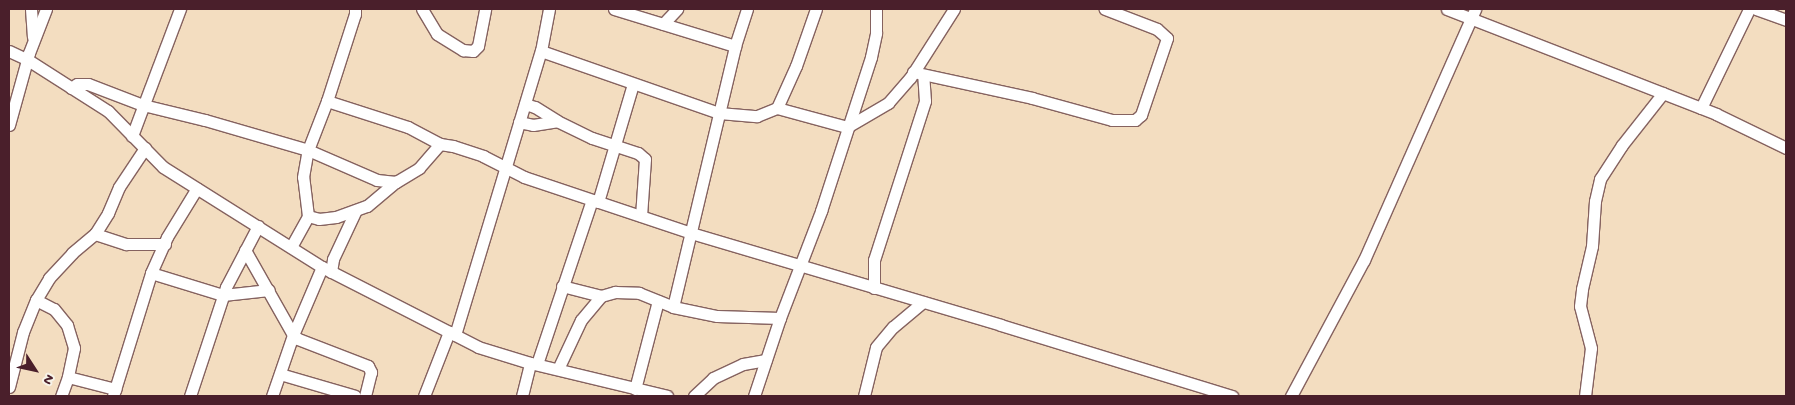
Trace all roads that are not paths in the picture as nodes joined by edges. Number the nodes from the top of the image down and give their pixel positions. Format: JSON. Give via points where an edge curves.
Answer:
{"nodes":[{"id":1,"x":31,"y":9,"type":"edge"},
{"id":2,"x":46,"y":9,"type":"edge"},
{"id":3,"x":180,"y":9,"type":"edge"},
{"id":4,"x":354,"y":9,"type":"edge"},
{"id":5,"x":422,"y":9,"type":"edge"},
{"id":6,"x":485,"y":9,"type":"edge"},
{"id":7,"x":549,"y":9,"type":"edge"},
{"id":8,"x":614,"y":9,"type":"edge"},
{"id":9,"x":677,"y":9,"type":"edge"},
{"id":10,"x":747,"y":9,"type":"edge"},
{"id":11,"x":816,"y":9,"type":"edge"},
{"id":12,"x":876,"y":9,"type":"edge"},
{"id":13,"x":954,"y":9,"type":"edge"},
{"id":14,"x":1105,"y":9,"type":"edge"},
{"id":15,"x":1447,"y":9,"type":"edge"},
{"id":16,"x":1749,"y":9,"type":"edge"},
{"id":17,"x":1756,"y":9,"type":"edge"},
{"id":18,"x":1474,"y":14,"type":"edge"},
{"id":19,"x":1786,"y":20,"type":"edge"},
{"id":20,"x":663,"y":24,"type":"junction"},
{"id":21,"x":34,"y":40,"type":"junction"},
{"id":22,"x":735,"y":46,"type":"junction"},
{"id":23,"x":9,"y":51,"type":"edge"},
{"id":24,"x":541,"y":51,"type":"junction"},
{"id":25,"x":28,"y":60,"type":"junction"},
{"id":26,"x":918,"y":74,"type":"junction"},
{"id":27,"x":633,"y":84,"type":"junction"},
{"id":28,"x":71,"y":88,"type":"junction"},
{"id":29,"x":1663,"y":93,"type":"junction"},
{"id":30,"x":327,"y":101,"type":"junction"},
{"id":31,"x":525,"y":104,"type":"junction"},
{"id":32,"x":143,"y":105,"type":"junction"},
{"id":33,"x":777,"y":108,"type":"junction"},
{"id":34,"x":1701,"y":108,"type":"junction"},
{"id":35,"x":719,"y":113,"type":"junction"},
{"id":36,"x":557,"y":121,"type":"junction"},
{"id":37,"x":519,"y":122,"type":"junction"},
{"id":38,"x":9,"y":126,"type":"edge"},
{"id":39,"x":847,"y":127,"type":"junction"},
{"id":40,"x":132,"y":136,"type":"junction"},
{"id":41,"x":440,"y":144,"type":"junction"},
{"id":42,"x":615,"y":144,"type":"junction"},
{"id":43,"x":145,"y":148,"type":"junction"},
{"id":44,"x":1786,"y":148,"type":"edge"},
{"id":45,"x":308,"y":150,"type":"junction"},
{"id":46,"x":506,"y":169,"type":"junction"},
{"id":47,"x":396,"y":182,"type":"junction"},
{"id":48,"x":197,"y":188,"type":"junction"},
{"id":49,"x":595,"y":201,"type":"junction"},
{"id":50,"x":356,"y":210,"type":"junction"},
{"id":51,"x":308,"y":216,"type":"junction"},
{"id":52,"x":641,"y":216,"type":"junction"},
{"id":53,"x":258,"y":226,"type":"junction"},
{"id":54,"x":691,"y":233,"type":"junction"},
{"id":55,"x":95,"y":234,"type":"junction"},
{"id":56,"x":165,"y":244,"type":"junction"},
{"id":57,"x":291,"y":247,"type":"junction"},
{"id":58,"x":245,"y":250,"type":"junction"},
{"id":59,"x":800,"y":266,"type":"junction"},
{"id":60,"x":327,"y":269,"type":"junction"},
{"id":61,"x":151,"y":273,"type":"junction"},
{"id":62,"x":562,"y":286,"type":"junction"},
{"id":63,"x":874,"y":288,"type":"junction"},
{"id":64,"x":269,"y":290,"type":"junction"},
{"id":65,"x":223,"y":295,"type":"junction"},
{"id":66,"x":601,"y":296,"type":"junction"},
{"id":67,"x":36,"y":300,"type":"junction"},
{"id":68,"x":658,"y":301,"type":"junction"},
{"id":69,"x":923,"y":302,"type":"junction"},
{"id":70,"x":673,"y":307,"type":"junction"},
{"id":71,"x":780,"y":318,"type":"junction"},
{"id":72,"x":452,"y":333,"type":"junction"},
{"id":73,"x":294,"y":335,"type":"junction"},
{"id":74,"x":766,"y":360,"type":"junction"},
{"id":75,"x":534,"y":363,"type":"junction"},
{"id":76,"x":558,"y":370,"type":"junction"},
{"id":77,"x":280,"y":374,"type":"junction"},
{"id":78,"x":68,"y":377,"type":"junction"},
{"id":79,"x":9,"y":387,"type":"edge"},
{"id":80,"x":635,"y":389,"type":"junction"},
{"id":81,"x":622,"y":391,"type":"edge"},
{"id":82,"x":114,"y":393,"type":"edge"},
{"id":83,"x":61,"y":396,"type":"edge"},
{"id":84,"x":190,"y":396,"type":"edge"},
{"id":85,"x":272,"y":396,"type":"edge"},
{"id":86,"x":355,"y":396,"type":"edge"},
{"id":87,"x":365,"y":396,"type":"edge"},
{"id":88,"x":424,"y":396,"type":"edge"},
{"id":89,"x":522,"y":396,"type":"edge"},
{"id":90,"x":667,"y":396,"type":"edge"},
{"id":91,"x":694,"y":396,"type":"edge"},
{"id":92,"x":754,"y":396,"type":"edge"},
{"id":93,"x":864,"y":396,"type":"edge"},
{"id":94,"x":1232,"y":396,"type":"edge"},
{"id":95,"x":1291,"y":396,"type":"edge"},
{"id":96,"x":1585,"y":396,"type":"edge"}],
"edges":[{"from":1,"to":21,"type":"street"},
{"from":2,"to":21,"type":"street"},
{"from":3,"to":32,"type":"street"},
{"from":4,"to":30,"type":"street"},
{"from":5,"to":6,"type":"street","via":[[437,34],[463,50],[473,51],[478,46]]},
{"from":7,"to":24,"type":"street"},
{"from":8,"to":20,"type":"street"},
{"from":9,"to":20,"type":"street"},
{"from":10,"to":22,"type":"street"},
{"from":11,"to":33,"type":"street"},
{"from":12,"to":39,"type":"street","via":[[871,58]]},
{"from":13,"to":26,"type":"street"},
{"from":14,"to":26,"type":"street","via":[[1158,29],[1167,38],[1141,115],[1135,120],[1112,120],[1032,98]]},
{"from":15,"to":18,"type":"street"},
{"from":16,"to":34,"type":"street"},
{"from":17,"to":19,"type":"street"},
{"from":18,"to":29,"type":"street"},
{"from":18,"to":95,"type":"street","via":[[1364,260]]},
{"from":20,"to":22,"type":"street"},
{"from":21,"to":25,"type":"street"},
{"from":22,"to":35,"type":"street"},
{"from":23,"to":25,"type":"street"},
{"from":24,"to":27,"type":"street"},
{"from":24,"to":31,"type":"street"},
{"from":25,"to":28,"type":"street"},
{"from":25,"to":38,"type":"street"},
{"from":26,"to":39,"type":"street","via":[[888,103]]},
{"from":26,"to":63,"type":"street","via":[[925,101],[874,260]]},
{"from":27,"to":35,"type":"street"},
{"from":27,"to":42,"type":"street"},
{"from":28,"to":32,"type":"street","via":[[77,84],[88,84]]},
{"from":28,"to":40,"type":"street","via":[[108,111]]},
{"from":29,"to":34,"type":"street"},
{"from":29,"to":96,"type":"street","via":[[1600,179],[1592,246],[1580,306],[1591,348]]},
{"from":30,"to":41,"type":"street","via":[[408,127]]},
{"from":30,"to":45,"type":"street"},
{"from":31,"to":36,"type":"street"},
{"from":31,"to":37,"type":"street"},
{"from":32,"to":40,"type":"street"},
{"from":32,"to":45,"type":"street"},
{"from":33,"to":35,"type":"street","via":[[757,116]]},
{"from":33,"to":39,"type":"street"},
{"from":34,"to":44,"type":"street"},
{"from":35,"to":54,"type":"street"},
{"from":36,"to":37,"type":"street","via":[[533,125]]},
{"from":36,"to":42,"type":"street","via":[[592,138]]},
{"from":37,"to":46,"type":"street"},
{"from":39,"to":59,"type":"street"},
{"from":40,"to":43,"type":"street"},
{"from":41,"to":46,"type":"street","via":[[483,156]]},
{"from":41,"to":47,"type":"street","via":[[419,168]]},
{"from":42,"to":49,"type":"street"},
{"from":42,"to":52,"type":"street","via":[[645,158]]},
{"from":43,"to":48,"type":"street","via":[[164,167]]},
{"from":43,"to":55,"type":"street","via":[[119,187]]},
{"from":45,"to":47,"type":"street","via":[[377,180]]},
{"from":45,"to":51,"type":"street","via":[[303,177]]},
{"from":46,"to":49,"type":"street"},
{"from":46,"to":72,"type":"street"},
{"from":47,"to":50,"type":"street","via":[[367,206]]},
{"from":48,"to":53,"type":"street"},
{"from":48,"to":56,"type":"street"},
{"from":49,"to":52,"type":"street"},
{"from":49,"to":62,"type":"street"},
{"from":50,"to":51,"type":"street","via":[[336,217]]},
{"from":50,"to":60,"type":"street"},
{"from":51,"to":57,"type":"street"},
{"from":52,"to":54,"type":"street"},
{"from":53,"to":57,"type":"street"},
{"from":53,"to":58,"type":"street"},
{"from":54,"to":59,"type":"street"},
{"from":54,"to":70,"type":"street"},
{"from":55,"to":56,"type":"street","via":[[126,244]]},
{"from":55,"to":67,"type":"street","via":[[72,253]]},
{"from":56,"to":61,"type":"street"},
{"from":57,"to":60,"type":"street"},
{"from":58,"to":64,"type":"street"},
{"from":58,"to":65,"type":"street"},
{"from":59,"to":63,"type":"street"},
{"from":59,"to":71,"type":"street"},
{"from":60,"to":72,"type":"street"},
{"from":60,"to":73,"type":"street"},
{"from":61,"to":65,"type":"street"},
{"from":61,"to":82,"type":"street"},
{"from":62,"to":66,"type":"street"},
{"from":62,"to":75,"type":"street"},
{"from":63,"to":69,"type":"street"},
{"from":64,"to":65,"type":"street"},
{"from":64,"to":73,"type":"street"},
{"from":65,"to":84,"type":"street"},
{"from":66,"to":68,"type":"street","via":[[615,292],[639,294]]},
{"from":66,"to":76,"type":"street","via":[[581,320]]},
{"from":67,"to":78,"type":"street","via":[[54,309],[66,325],[74,348]]},
{"from":67,"to":79,"type":"street","via":[[23,332]]},
{"from":68,"to":70,"type":"street"},
{"from":68,"to":80,"type":"street"},
{"from":69,"to":93,"type":"street","via":[[876,346]]},
{"from":69,"to":94,"type":"street"},
{"from":70,"to":71,"type":"street","via":[[717,316]]},
{"from":71,"to":74,"type":"street"},
{"from":72,"to":75,"type":"street","via":[[478,347]]},
{"from":72,"to":88,"type":"street"},
{"from":73,"to":77,"type":"street"},
{"from":73,"to":87,"type":"street","via":[[298,340],[368,366],[371,372]]},
{"from":74,"to":91,"type":"street","via":[[743,364],[713,378]]},
{"from":74,"to":92,"type":"street"},
{"from":75,"to":76,"type":"street"},
{"from":75,"to":89,"type":"street"},
{"from":76,"to":81,"type":"street"},
{"from":77,"to":85,"type":"street"},
{"from":77,"to":86,"type":"street"},
{"from":78,"to":82,"type":"street"},
{"from":78,"to":83,"type":"street"},
{"from":80,"to":81,"type":"street"},
{"from":80,"to":90,"type":"street"}]}
